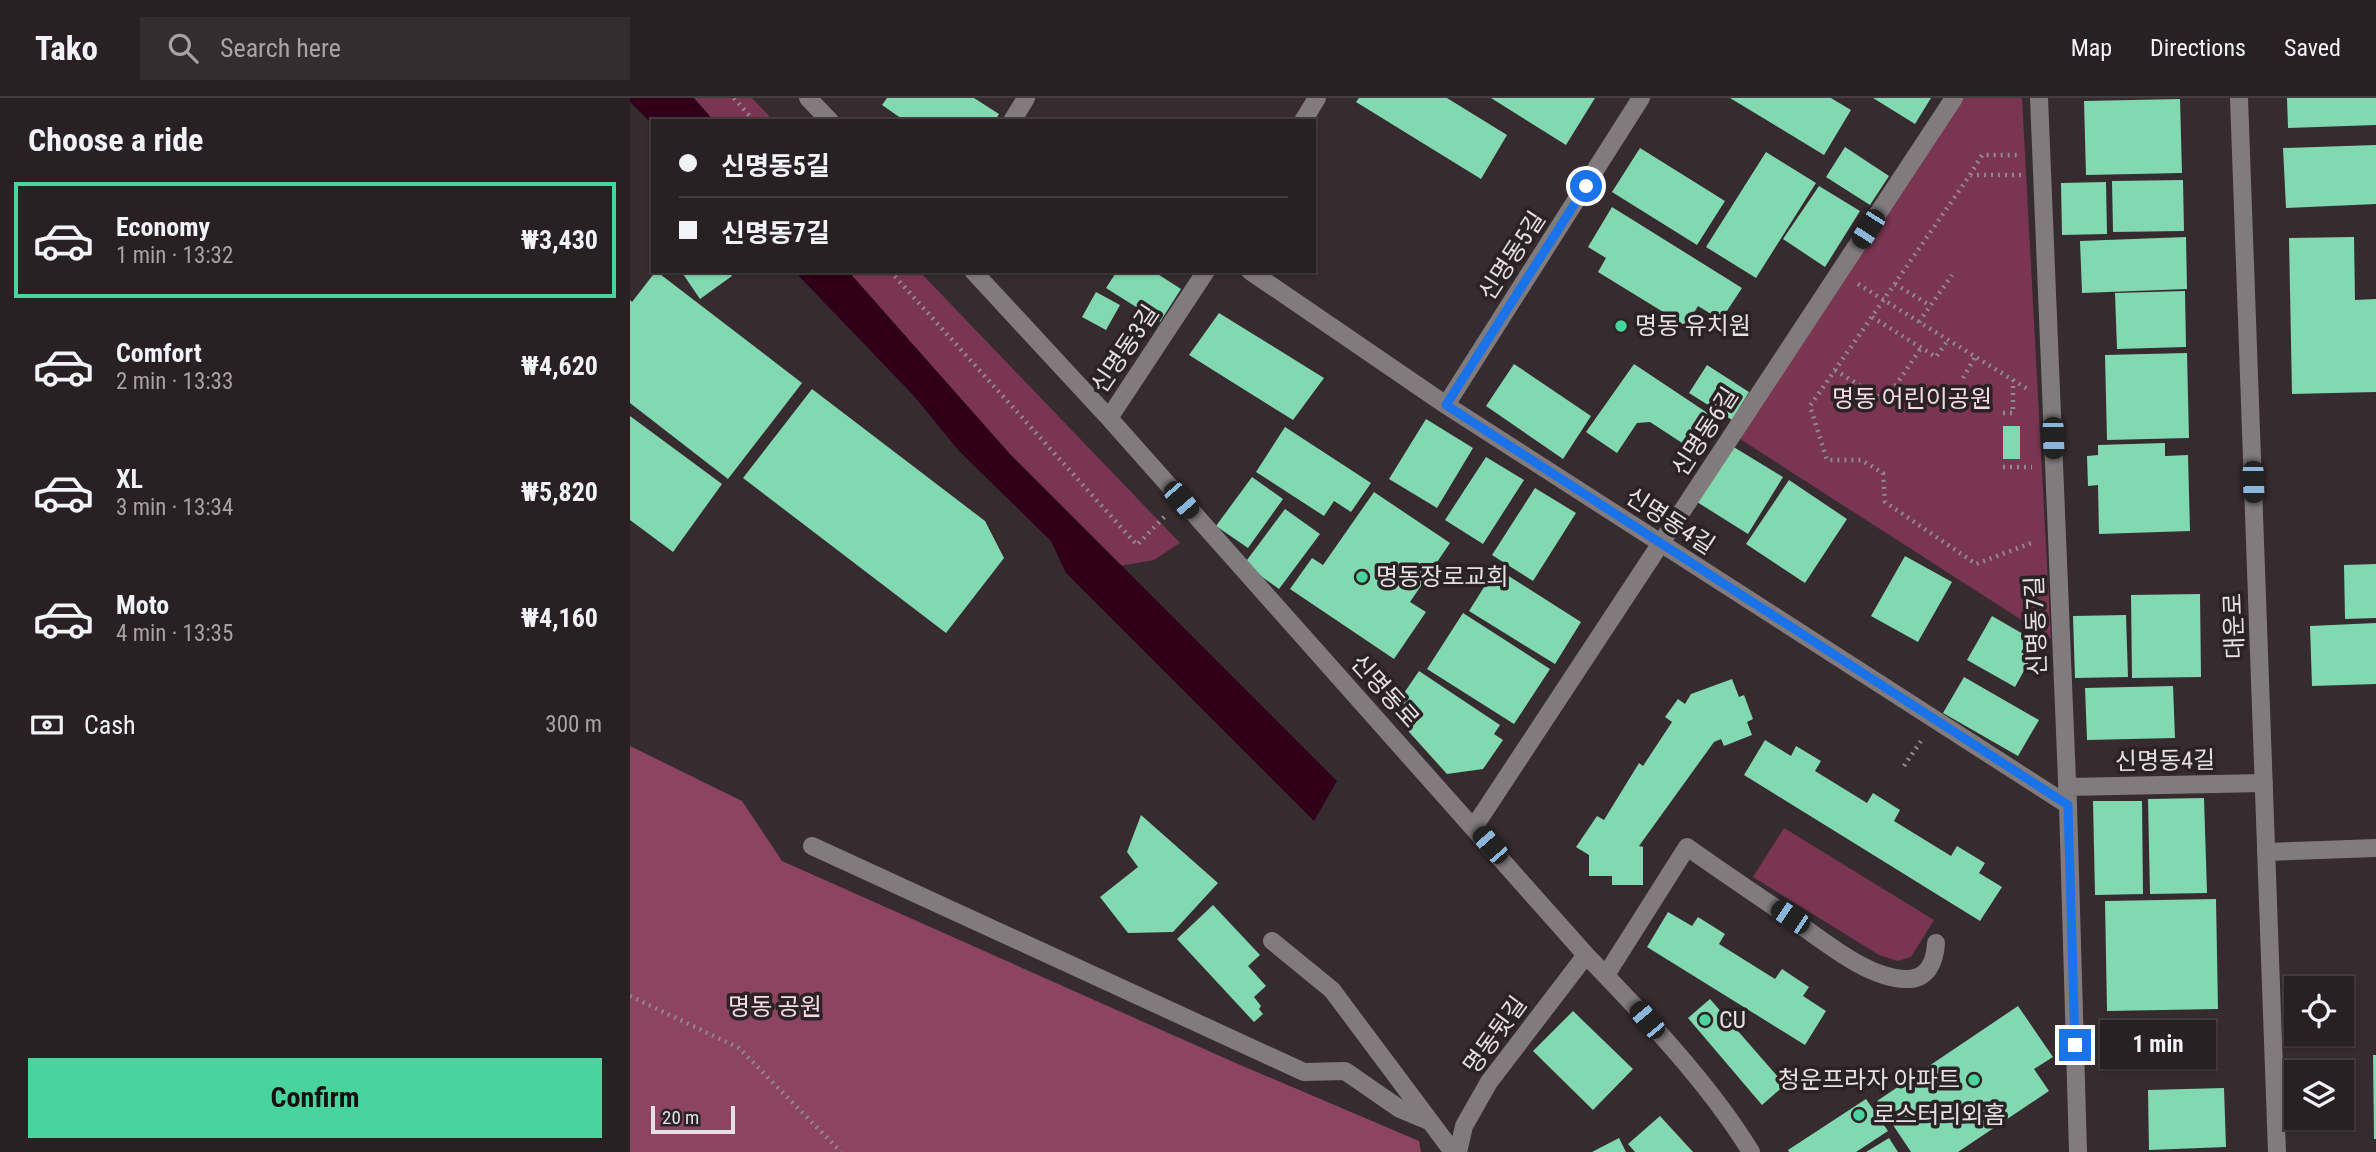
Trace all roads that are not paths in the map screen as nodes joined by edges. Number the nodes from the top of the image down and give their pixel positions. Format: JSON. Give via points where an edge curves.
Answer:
{"nodes":[{"id":1,"x":808,"y":98,"type":"edge"},
{"id":2,"x":1027,"y":98,"type":"edge"},
{"id":3,"x":1317,"y":98,"type":"edge"},
{"id":4,"x":1642,"y":98,"type":"edge"},
{"id":5,"x":1954,"y":98,"type":"edge"},
{"id":6,"x":2039,"y":98,"type":"edge"},
{"id":7,"x":2239,"y":98,"type":"edge"},
{"id":8,"x":828,"y":119,"type":"edge"},
{"id":9,"x":1013,"y":119,"type":"edge"},
{"id":10,"x":1304,"y":119,"type":"edge"},
{"id":11,"x":975,"y":273,"type":"edge"},
{"id":12,"x":1205,"y":273,"type":"edge"},
{"id":13,"x":1253,"y":273,"type":"edge"},
{"id":14,"x":1446,"y":405,"type":"junction"},
{"id":15,"x":1109,"y":418,"type":"junction"},
{"id":16,"x":1661,"y":544,"type":"junction"},
{"id":17,"x":2264,"y":783,"type":"junction"},
{"id":18,"x":2068,"y":796,"type":"junction"},
{"id":19,"x":1474,"y":827,"type":"junction"},
{"id":20,"x":812,"y":846,"type":"dead end"},
{"id":21,"x":2376,"y":848,"type":"edge"},
{"id":22,"x":2266,"y":852,"type":"junction"},
{"id":23,"x":1272,"y":941,"type":"dead end"},
{"id":24,"x":1936,"y":943,"type":"dead end"},
{"id":25,"x":1586,"y":955,"type":"junction"},
{"id":26,"x":1606,"y":975,"type":"junction"},
{"id":27,"x":1431,"y":1122,"type":"junction"},
{"id":28,"x":1455,"y":1152,"type":"edge"},
{"id":29,"x":1752,"y":1152,"type":"edge"},
{"id":30,"x":2078,"y":1152,"type":"edge"},
{"id":31,"x":2277,"y":1152,"type":"edge"}],
"edges":[{"from":1,"to":8,"type":"street"},
{"from":2,"to":9,"type":"street"},
{"from":3,"to":10,"type":"street"},
{"from":4,"to":14,"type":"street","name":"신명동5길"},
{"from":5,"to":16,"type":"street","name":"신명동6길"},
{"from":6,"to":18,"type":"street","name":"신명동7길"},
{"from":7,"to":17,"type":"street","name":"대운로"},
{"from":11,"to":15,"type":"street","name":"신명동로"},
{"from":12,"to":15,"type":"street","name":"신명동3길"},
{"from":13,"to":14,"type":"street","name":"신명동4길"},
{"from":14,"to":16,"type":"street","name":"신명동4길"},
{"from":15,"to":19,"type":"street","name":"신명동로"},
{"from":16,"to":18,"type":"street","name":"신명동4길","via":[[1935,720]]},
{"from":16,"to":19,"type":"street","name":"신명동6길"},
{"from":17,"to":18,"type":"street","name":"신명동4길"},
{"from":17,"to":22,"type":"street","name":"대운로"},
{"from":18,"to":30,"type":"street","name":"신명동7길"},
{"from":19,"to":25,"type":"street","name":"신명동로"},
{"from":20,"to":27,"type":"street","via":[[1304,1072],[1345,1071],[1401,1109]]},
{"from":21,"to":22,"type":"street"},
{"from":22,"to":31,"type":"street","name":"대운로"},
{"from":23,"to":27,"type":"street","via":[[1332,990]]},
{"from":24,"to":26,"type":"street","via":[[1932,966],[1915,979],[1882,975],[1851,959],[1687,848]]},
{"from":25,"to":26,"type":"street","name":"신명동로"},
{"from":25,"to":28,"type":"street","name":"명동뒷길","via":[[1489,1082]]},
{"from":26,"to":29,"type":"street","name":"신명동로","via":[[1704,1087]]},
{"from":27,"to":28,"type":"street"}]}
